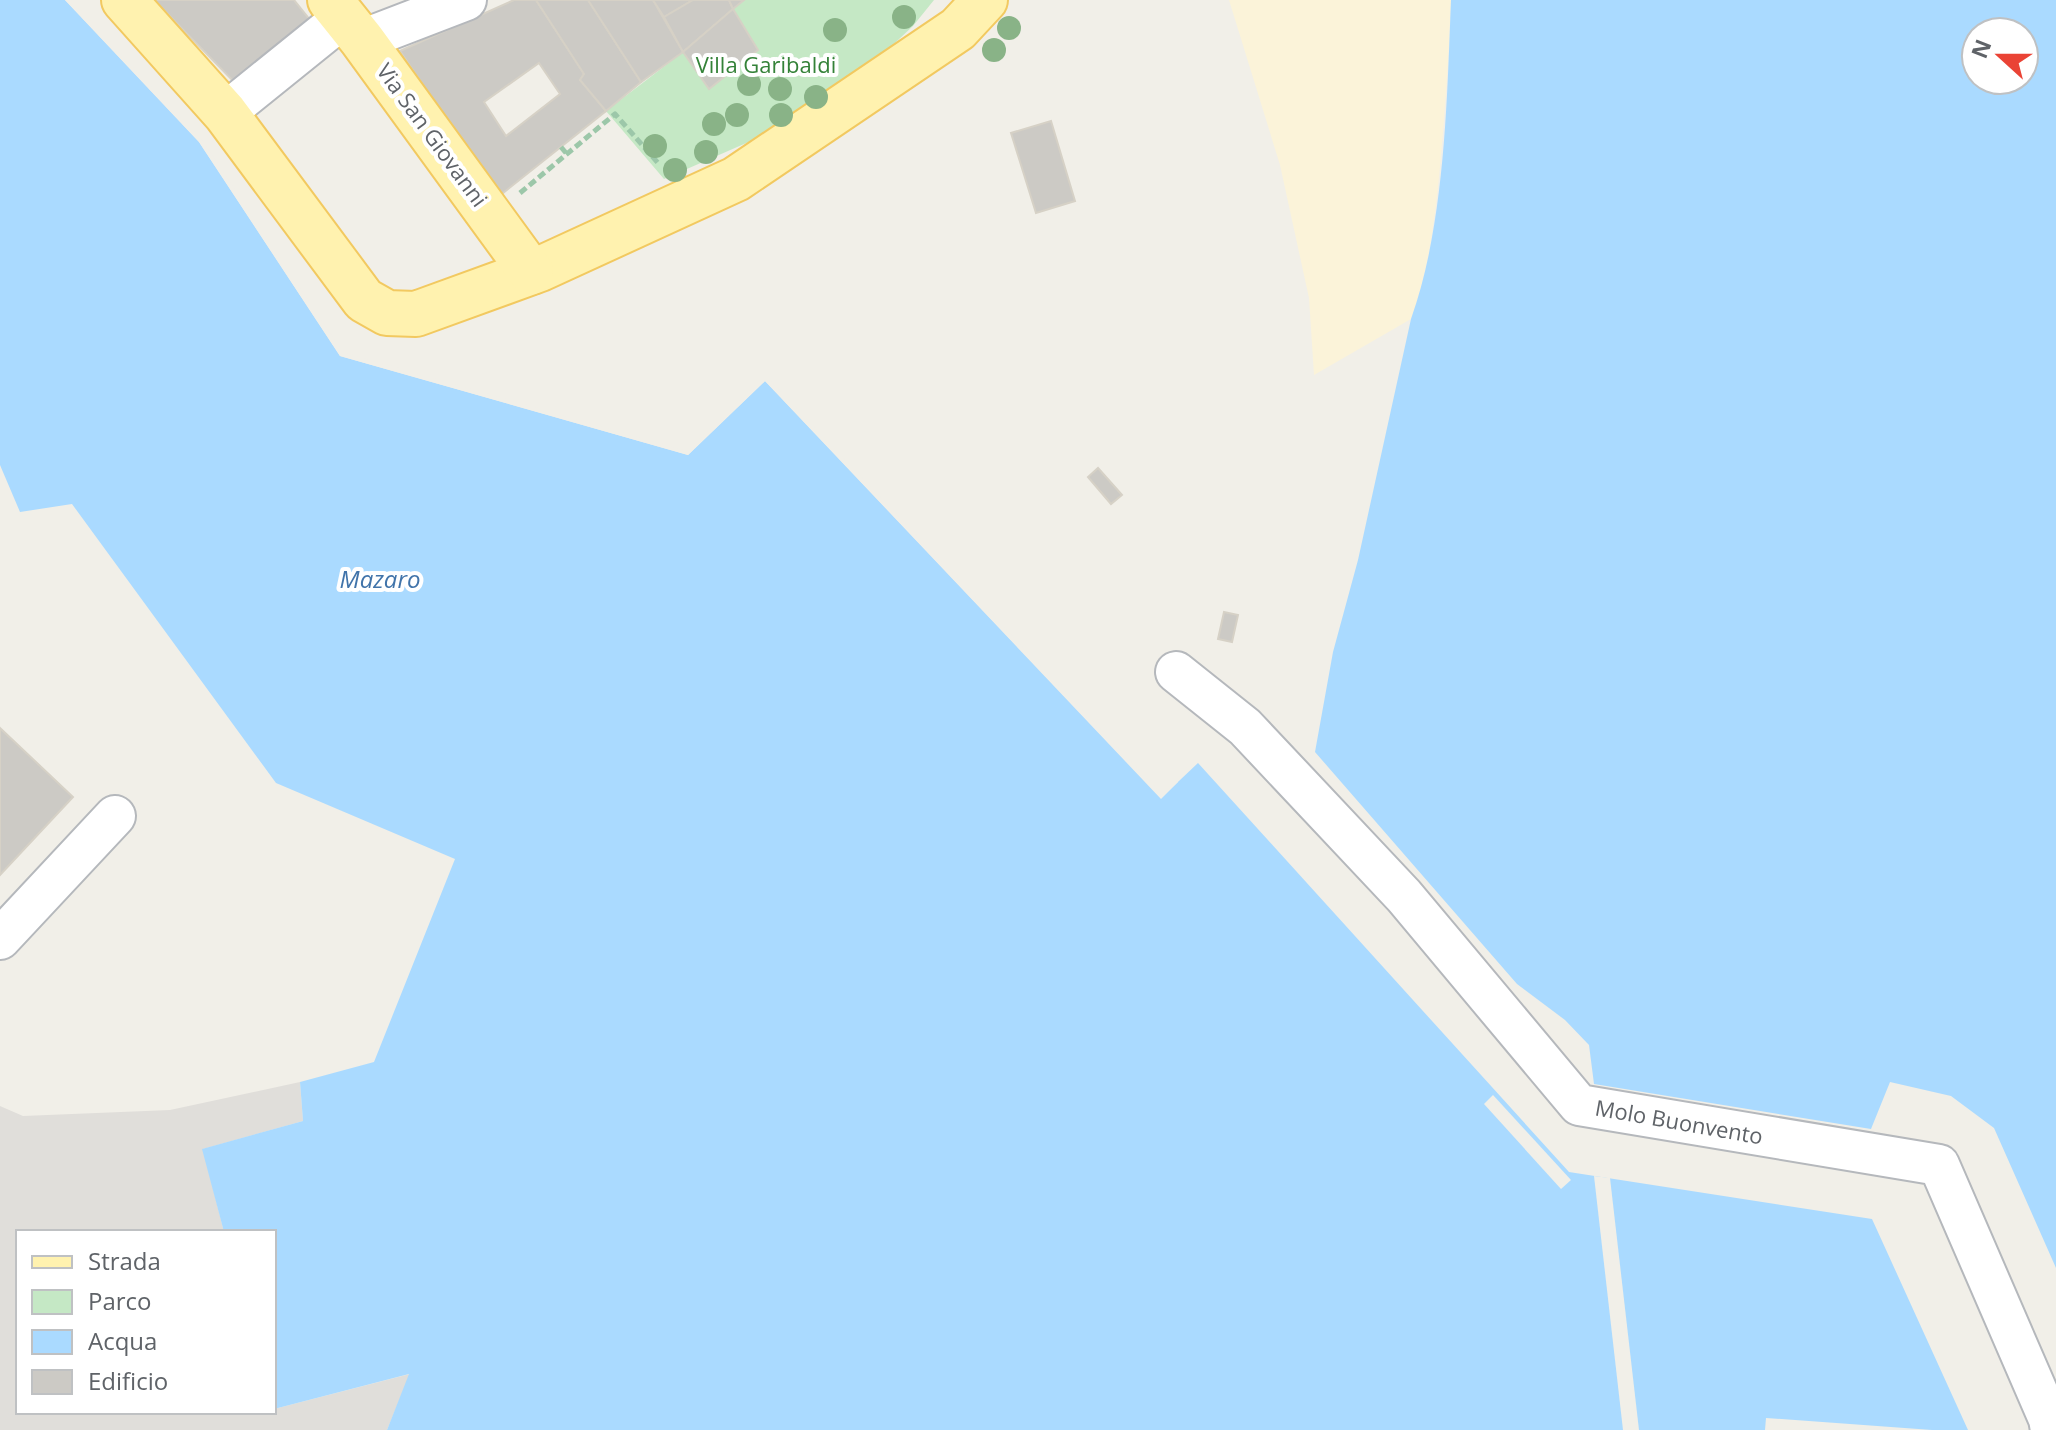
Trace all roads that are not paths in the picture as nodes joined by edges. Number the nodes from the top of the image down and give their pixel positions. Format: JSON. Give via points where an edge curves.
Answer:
{"nodes":[{"id":1,"x":124,"y":0,"type":"edge"},
{"id":2,"x":466,"y":0,"type":"edge"},
{"id":3,"x":972,"y":14,"type":"edge"},
{"id":4,"x":345,"y":19,"type":"edge"},
{"id":5,"x":225,"y":113,"type":"junction"},
{"id":6,"x":531,"y":272,"type":"junction"},
{"id":7,"x":1176,"y":672,"type":"dead end"},
{"id":8,"x":115,"y":816,"type":"dead end"},
{"id":9,"x":0,"y":939,"type":"edge"},
{"id":10,"x":2051,"y":1430,"type":"edge"}],
"edges":[{"from":1,"to":5,"type":"main road"},
{"from":2,"to":4,"type":"street"},
{"from":3,"to":6,"type":"main road","via":[[736,179]]},
{"from":4,"to":5,"type":"street"},
{"from":4,"to":6,"type":"main road","name":"Via San Giovanni"},
{"from":5,"to":6,"type":"main road","via":[[364,300],[387,313],[416,314]]},
{"from":7,"to":10,"type":"street","name":"Molo Buonvento","via":[[1245,727],[1404,896],[1579,1105],[1939,1165]]},
{"from":8,"to":9,"type":"street"}]}
